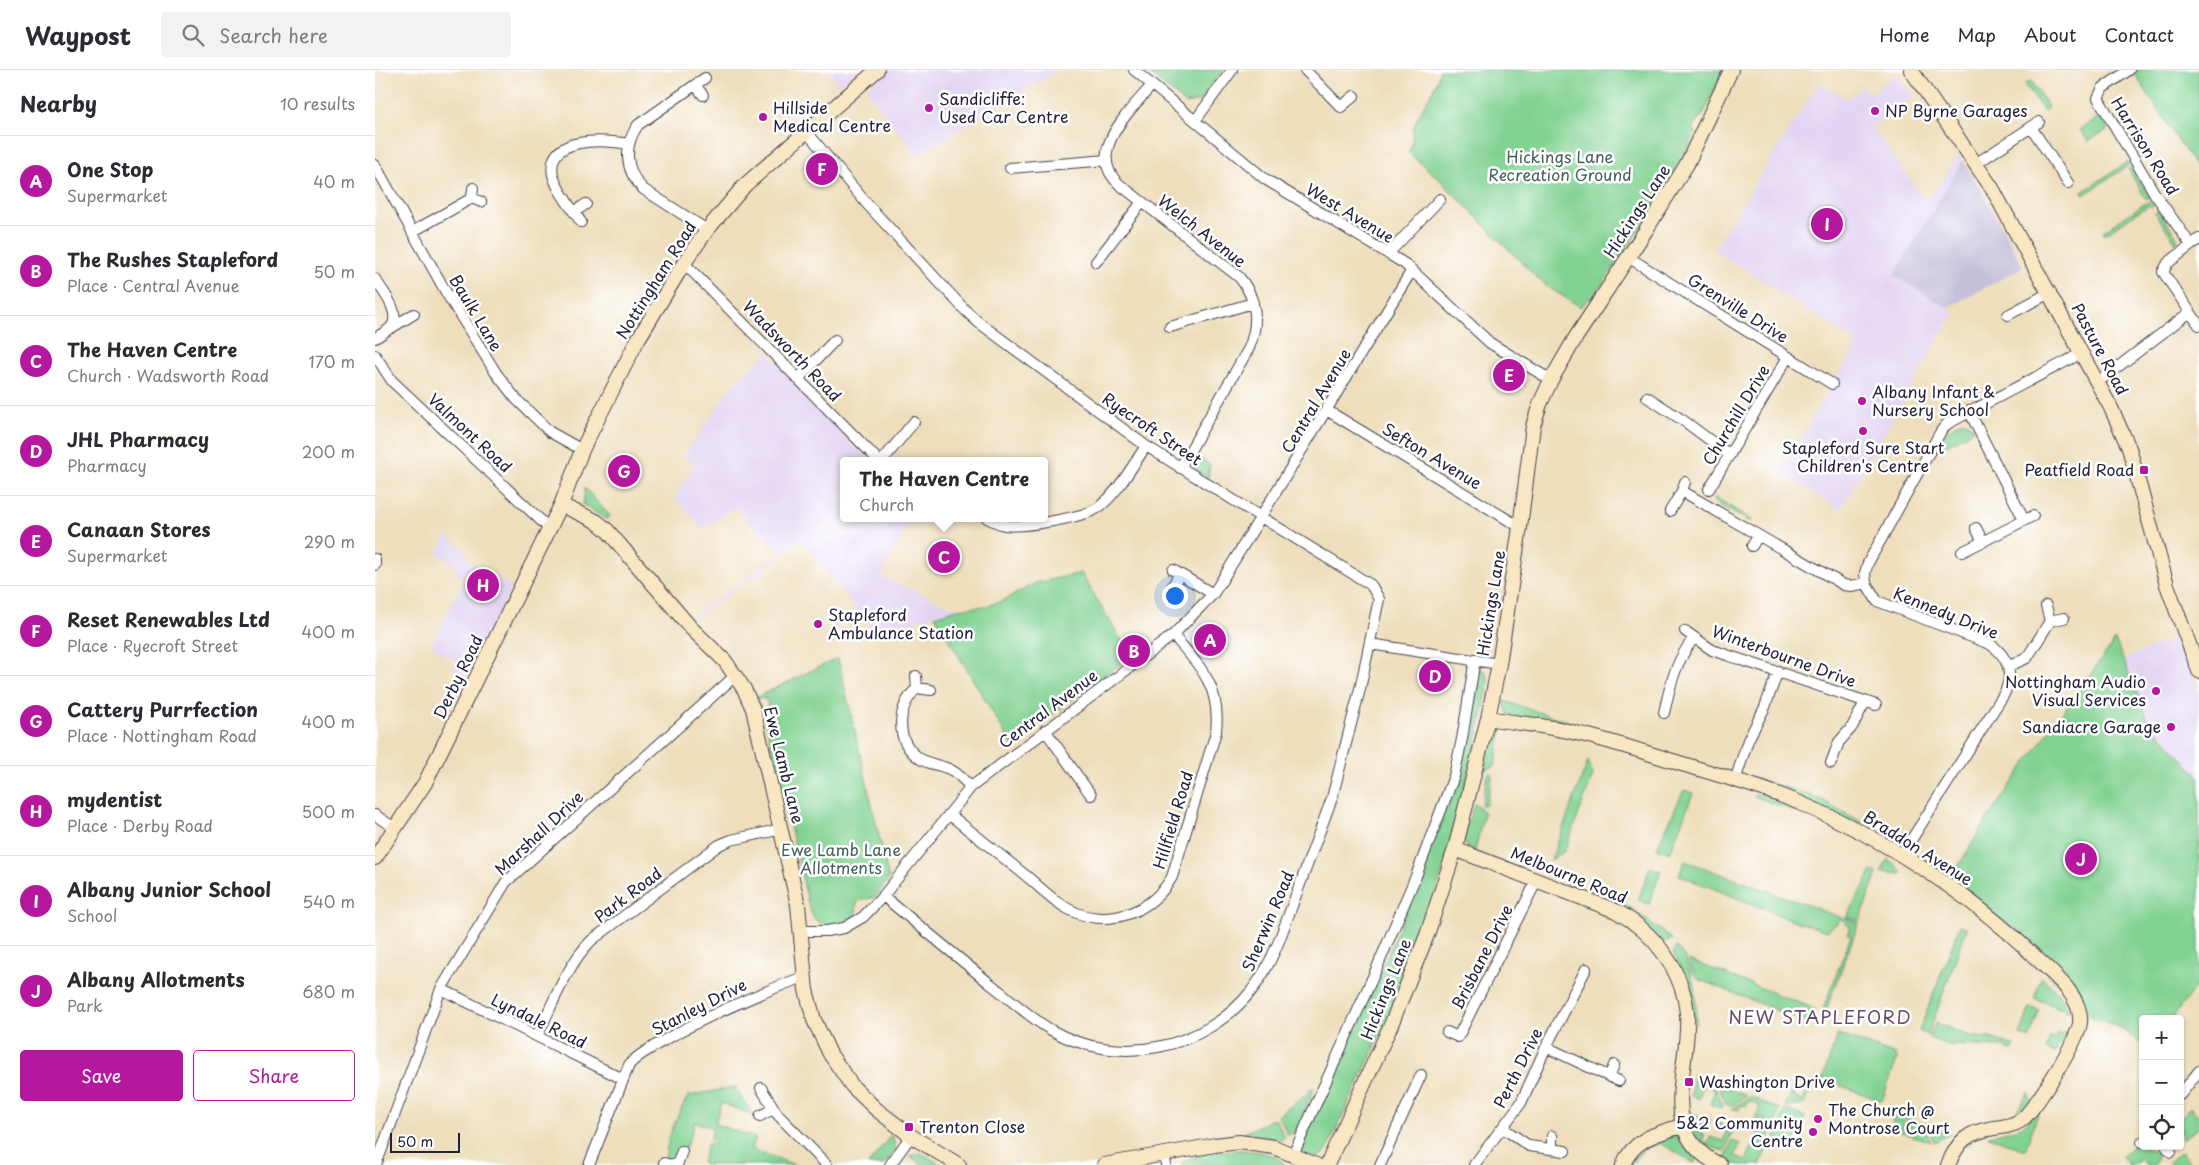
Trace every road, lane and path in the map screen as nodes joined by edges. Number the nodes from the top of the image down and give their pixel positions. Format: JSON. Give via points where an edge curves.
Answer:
{"nodes":[{"id":1,"x":877,"y":70,"type":"edge"},
{"id":2,"x":1134,"y":70,"type":"edge"},
{"id":3,"x":1232,"y":70,"type":"edge"},
{"id":4,"x":1305,"y":70,"type":"edge"},
{"id":5,"x":1731,"y":70,"type":"edge"},
{"id":6,"x":1911,"y":70,"type":"edge"},
{"id":7,"x":2129,"y":70,"type":"edge"},
{"id":8,"x":705,"y":78,"type":"dead end"},
{"id":9,"x":695,"y":85,"type":"junction"},
{"id":10,"x":1152,"y":85,"type":"junction"},
{"id":11,"x":703,"y":95,"type":"dead end"},
{"id":12,"x":1354,"y":96,"type":"dead end"},
{"id":13,"x":1195,"y":121,"type":"junction"},
{"id":14,"x":806,"y":131,"type":"junction"},
{"id":15,"x":629,"y":144,"type":"junction"},
{"id":16,"x":1107,"y":160,"type":"junction"},
{"id":17,"x":1977,"y":163,"type":"junction"},
{"id":18,"x":375,"y":164,"type":"edge"},
{"id":19,"x":1009,"y":168,"type":"dead end"},
{"id":20,"x":2067,"y":183,"type":"dead end"},
{"id":21,"x":475,"y":196,"type":"dead end"},
{"id":22,"x":1440,"y":199,"type":"dead end"},
{"id":23,"x":1142,"y":202,"type":"junction"},
{"id":24,"x":586,"y":204,"type":"dead end"},
{"id":25,"x":575,"y":212,"type":"junction"},
{"id":26,"x":581,"y":222,"type":"dead end"},
{"id":27,"x":707,"y":230,"type":"junction"},
{"id":28,"x":412,"y":232,"type":"junction"},
{"id":29,"x":2195,"y":242,"type":"edge"},
{"id":30,"x":1388,"y":254,"type":"junction"},
{"id":31,"x":1628,"y":257,"type":"junction"},
{"id":32,"x":684,"y":262,"type":"junction"},
{"id":33,"x":1096,"y":262,"type":"dead end"},
{"id":34,"x":1412,"y":270,"type":"junction"},
{"id":35,"x":375,"y":279,"type":"edge"},
{"id":36,"x":2051,"y":292,"type":"junction"},
{"id":37,"x":1253,"y":303,"type":"junction"},
{"id":38,"x":2190,"y":312,"type":"junction"},
{"id":39,"x":414,"y":314,"type":"dead end"},
{"id":40,"x":2007,"y":314,"type":"dead end"},
{"id":41,"x":2199,"y":325,"type":"edge"},
{"id":42,"x":1170,"y":327,"type":"dead end"},
{"id":43,"x":391,"y":328,"type":"junction"},
{"id":44,"x":375,"y":338,"type":"edge"},
{"id":45,"x":835,"y":340,"type":"dead end"},
{"id":46,"x":2082,"y":353,"type":"junction"},
{"id":47,"x":375,"y":355,"type":"edge"},
{"id":48,"x":1788,"y":357,"type":"junction"},
{"id":49,"x":798,"y":379,"type":"junction"},
{"id":50,"x":1551,"y":380,"type":"junction"},
{"id":51,"x":2098,"y":382,"type":"junction"},
{"id":52,"x":1832,"y":384,"type":"dead end"},
{"id":53,"x":1647,"y":397,"type":"dead end"},
{"id":54,"x":1327,"y":411,"type":"junction"},
{"id":55,"x":1969,"y":411,"type":"junction"},
{"id":56,"x":914,"y":422,"type":"dead end"},
{"id":57,"x":1146,"y":446,"type":"junction"},
{"id":58,"x":582,"y":450,"type":"junction"},
{"id":59,"x":1729,"y":454,"type":"junction"},
{"id":60,"x":876,"y":457,"type":"edge"},
{"id":61,"x":883,"y":457,"type":"edge"},
{"id":62,"x":1180,"y":468,"type":"junction"},
{"id":63,"x":1709,"y":489,"type":"dead end"},
{"id":64,"x":561,"y":505,"type":"junction"},
{"id":65,"x":1670,"y":511,"type":"dead end"},
{"id":66,"x":1262,"y":519,"type":"junction"},
{"id":67,"x":997,"y":522,"type":"edge"},
{"id":68,"x":1520,"y":527,"type":"junction"},
{"id":69,"x":1976,"y":528,"type":"dead end"},
{"id":70,"x":550,"y":529,"type":"junction"},
{"id":71,"x":1759,"y":536,"type":"junction"},
{"id":72,"x":1983,"y":542,"type":"junction"},
{"id":73,"x":1752,"y":546,"type":"dead end"},
{"id":74,"x":1962,"y":552,"type":"dead end"},
{"id":75,"x":375,"y":558,"type":"edge"},
{"id":76,"x":375,"y":565,"type":"edge"},
{"id":77,"x":1866,"y":582,"type":"junction"},
{"id":78,"x":1171,"y":588,"type":"dead end"},
{"id":79,"x":1213,"y":594,"type":"junction"},
{"id":80,"x":2046,"y":606,"type":"dead end"},
{"id":81,"x":2064,"y":618,"type":"dead end"},
{"id":82,"x":2050,"y":621,"type":"junction"},
{"id":83,"x":1685,"y":631,"type":"dead end"},
{"id":84,"x":1173,"y":635,"type":"junction"},
{"id":85,"x":1695,"y":638,"type":"junction"},
{"id":86,"x":1371,"y":644,"type":"junction"},
{"id":87,"x":1475,"y":659,"type":"junction"},
{"id":88,"x":1499,"y":664,"type":"junction"},
{"id":89,"x":2009,"y":666,"type":"junction"},
{"id":90,"x":1778,"y":671,"type":"junction"},
{"id":91,"x":2199,"y":671,"type":"edge"},
{"id":92,"x":735,"y":676,"type":"junction"},
{"id":93,"x":916,"y":676,"type":"dead end"},
{"id":94,"x":917,"y":688,"type":"junction"},
{"id":95,"x":931,"y":690,"type":"dead end"},
{"id":96,"x":1865,"y":702,"type":"junction"},
{"id":97,"x":1876,"y":705,"type":"dead end"},
{"id":98,"x":1664,"y":713,"type":"dead end"},
{"id":99,"x":1488,"y":718,"type":"junction"},
{"id":100,"x":1045,"y":730,"type":"junction"},
{"id":101,"x":1831,"y":763,"type":"dead end"},
{"id":102,"x":1735,"y":780,"type":"junction"},
{"id":103,"x":971,"y":787,"type":"junction"},
{"id":104,"x":1091,"y":795,"type":"dead end"},
{"id":105,"x":949,"y":814,"type":"junction"},
{"id":106,"x":375,"y":815,"type":"edge"},
{"id":107,"x":396,"y":829,"type":"junction"},
{"id":108,"x":782,"y":829,"type":"junction"},
{"id":109,"x":1455,"y":849,"type":"junction"},
{"id":110,"x":1901,"y":856,"type":"junction"},
{"id":111,"x":375,"y":858,"type":"edge"},
{"id":112,"x":1537,"y":880,"type":"junction"},
{"id":113,"x":883,"y":896,"type":"junction"},
{"id":114,"x":802,"y":931,"type":"junction"},
{"id":115,"x":1586,"y":969,"type":"dead end"},
{"id":116,"x":803,"y":977,"type":"junction"},
{"id":117,"x":441,"y":989,"type":"junction"},
{"id":118,"x":1567,"y":1006,"type":"junction"},
{"id":119,"x":1578,"y":1011,"type":"dead end"},
{"id":120,"x":1447,"y":1032,"type":"dead end"},
{"id":121,"x":537,"y":1036,"type":"junction"},
{"id":122,"x":1546,"y":1047,"type":"junction"},
{"id":123,"x":1614,"y":1065,"type":"dead end"},
{"id":124,"x":2199,"y":1071,"type":"edge"},
{"id":125,"x":1421,"y":1075,"type":"dead end"},
{"id":126,"x":1609,"y":1076,"type":"junction"},
{"id":127,"x":623,"y":1079,"type":"junction"},
{"id":128,"x":1619,"y":1082,"type":"dead end"},
{"id":129,"x":1416,"y":1086,"type":"junction"},
{"id":130,"x":761,"y":1088,"type":"dead end"},
{"id":131,"x":1426,"y":1090,"type":"dead end"},
{"id":132,"x":2184,"y":1090,"type":"edge"},
{"id":133,"x":773,"y":1108,"type":"junction"},
{"id":134,"x":760,"y":1116,"type":"dead end"},
{"id":135,"x":1682,"y":1126,"type":"junction"},
{"id":136,"x":1503,"y":1128,"type":"junction"},
{"id":137,"x":911,"y":1136,"type":"junction"},
{"id":138,"x":1552,"y":1136,"type":"dead end"},
{"id":139,"x":1552,"y":1150,"type":"junction"},
{"id":140,"x":682,"y":1151,"type":"dead end"},
{"id":141,"x":1565,"y":1151,"type":"dead end"},
{"id":142,"x":1293,"y":1155,"type":"junction"},
{"id":143,"x":1165,"y":1160,"type":"edge"},
{"id":144,"x":376,"y":1165,"type":"edge"},
{"id":145,"x":589,"y":1165,"type":"edge"},
{"id":146,"x":677,"y":1165,"type":"edge"},
{"id":147,"x":827,"y":1165,"type":"edge"},
{"id":148,"x":890,"y":1165,"type":"edge"},
{"id":149,"x":959,"y":1165,"type":"edge"},
{"id":150,"x":1104,"y":1165,"type":"edge"},
{"id":151,"x":1316,"y":1165,"type":"edge"},
{"id":152,"x":1327,"y":1165,"type":"edge"},
{"id":153,"x":1380,"y":1165,"type":"edge"},
{"id":154,"x":1473,"y":1165,"type":"edge"},
{"id":155,"x":1623,"y":1165,"type":"edge"},
{"id":156,"x":1720,"y":1165,"type":"edge"},
{"id":157,"x":1948,"y":1165,"type":"edge"}],
"edges":[{"from":1,"to":14,"type":"main road","name":"Nottingham Road"},
{"from":2,"to":10,"type":"street","name":"West Avenue"},
{"from":3,"to":13,"type":"street"},
{"from":4,"to":12,"type":"street","via":[[1341,107]]},
{"from":5,"to":31,"type":"main road","name":"Hickings Lane","via":[[1687,164]]},
{"from":6,"to":17,"type":"main road","name":"Pasture Road"},
{"from":7,"to":29,"type":"street","name":"Harrison Road","via":[[2103,88],[2098,98],[2155,194]]},
{"from":8,"to":9,"type":"street"},
{"from":9,"to":11,"type":"street"},
{"from":9,"to":15,"type":"street","via":[[638,125]]},
{"from":10,"to":13,"type":"street","name":"West Avenue"},
{"from":10,"to":16,"type":"street","via":[[1115,130],[1107,148]]},
{"from":13,"to":30,"type":"street","name":"West Avenue","via":[[1265,179]]},
{"from":14,"to":27,"type":"main road","name":"Nottingham Road","via":[[745,184]]},
{"from":14,"to":57,"type":"street","name":"Ryecroft Street","via":[[867,204],[965,310]]},
{"from":15,"to":25,"type":"street","via":[[593,140],[560,151],[553,163],[553,175]]},
{"from":15,"to":27,"type":"street","via":[[628,161],[635,182]]},
{"from":16,"to":19,"type":"street"},
{"from":16,"to":23,"type":"street","name":"Welch Avenue","via":[[1116,182]]},
{"from":17,"to":20,"type":"street","via":[[2035,124]]},
{"from":17,"to":36,"type":"main road","name":"Pasture Road"},
{"from":18,"to":28,"type":"street","name":"Baulk Lane"},
{"from":21,"to":28,"type":"street"},
{"from":22,"to":30,"type":"street"},
{"from":23,"to":33,"type":"street"},
{"from":23,"to":37,"type":"street","name":"Welch Avenue","via":[[1230,269],[1247,286]]},
{"from":24,"to":25,"type":"street"},
{"from":25,"to":26,"type":"street"},
{"from":27,"to":32,"type":"main road","name":"Nottingham Road"},
{"from":28,"to":58,"type":"street","name":"Baulk Lane","via":[[479,348],[511,393],[550,432]]},
{"from":29,"to":38,"type":"street","via":[[2168,263],[2163,272]]},
{"from":30,"to":34,"type":"street","name":"West Avenue"},
{"from":31,"to":48,"type":"street","name":"Grenville Drive"},
{"from":31,"to":50,"type":"main road","name":"Hickings Lane"},
{"from":32,"to":49,"type":"street","name":"Wadsworth Road"},
{"from":32,"to":58,"type":"main road","name":"Nottingham Road","via":[[637,341]]},
{"from":34,"to":50,"type":"street","name":"West Avenue","via":[[1490,343]]},
{"from":34,"to":54,"type":"street","name":"Central Avenue"},
{"from":35,"to":43,"type":"street","via":[[393,312]]},
{"from":36,"to":40,"type":"street"},
{"from":36,"to":46,"type":"main road","name":"Pasture Road"},
{"from":37,"to":42,"type":"street"},
{"from":37,"to":62,"type":"street","name":"Welch Avenue","via":[[1256,323],[1249,348]]},
{"from":38,"to":41,"type":"street"},
{"from":38,"to":51,"type":"street"},
{"from":39,"to":43,"type":"street"},
{"from":43,"to":44,"type":"street"},
{"from":45,"to":49,"type":"street"},
{"from":46,"to":51,"type":"main road","name":"Pasture Road"},
{"from":46,"to":55,"type":"street"},
{"from":47,"to":70,"type":"street","name":"Valmont Road","via":[[392,381]]},
{"from":48,"to":52,"type":"street","name":"Grenville Drive"},
{"from":48,"to":59,"type":"street","name":"Churchill Drive"},
{"from":49,"to":60,"type":"street","name":"Wadsworth Road"},
{"from":50,"to":68,"type":"main road","name":"Hickings Lane","via":[[1533,426]]},
{"from":51,"to":91,"type":"main road","name":"Pasture Road","via":[[2129,448],[2170,593]]},
{"from":53,"to":59,"type":"street"},
{"from":54,"to":66,"type":"street","name":"Central Avenue"},
{"from":54,"to":68,"type":"street","name":"Sefton Avenue"},
{"from":55,"to":72,"type":"street","via":[[2029,518]]},
{"from":55,"to":77,"type":"street","via":[[1941,431],[1868,563]]},
{"from":56,"to":61,"type":"street"},
{"from":57,"to":62,"type":"street","name":"Ryecroft Street"},
{"from":57,"to":67,"type":"street","via":[[1107,500],[1096,510],[1050,522],[1016,526]]},
{"from":58,"to":64,"type":"main road","name":"Nottingham Road"},
{"from":59,"to":63,"type":"street","name":"Churchill Drive"},
{"from":62,"to":66,"type":"street","name":"Ryecroft Street"},
{"from":64,"to":70,"type":"main road","name":"Derby Road"},
{"from":64,"to":92,"type":"main road","name":"Ewe Lamb Lane","via":[[596,521],[607,530]]},
{"from":65,"to":71,"type":"street","via":[[1684,486]]},
{"from":66,"to":79,"type":"street","name":"Central Avenue"},
{"from":66,"to":86,"type":"street","name":"Ryecroft Street","via":[[1375,589],[1379,598]]},
{"from":68,"to":88,"type":"main road","name":"Hickings Lane"},
{"from":69,"to":72,"type":"street"},
{"from":70,"to":107,"type":"main road","name":"Derby Road","via":[[425,783]]},
{"from":71,"to":73,"type":"street"},
{"from":71,"to":77,"type":"street","via":[[1843,585]]},
{"from":72,"to":74,"type":"street"},
{"from":75,"to":76,"type":"street"},
{"from":77,"to":89,"type":"street","name":"Kennedy Drive","via":[[1877,601],[1991,644]]},
{"from":78,"to":79,"type":"street","via":[[1176,572]]},
{"from":79,"to":84,"type":"street","name":"Central Avenue"},
{"from":80,"to":82,"type":"street"},
{"from":81,"to":82,"type":"street"},
{"from":82,"to":89,"type":"street","via":[[2027,658]]},
{"from":83,"to":85,"type":"street","name":"Winterbourne Drive"},
{"from":84,"to":100,"type":"street","name":"Central Avenue"},
{"from":84,"to":105,"type":"street","name":"Hillfield Road","via":[[1208,677],[1218,715],[1216,732],[1172,877],[1146,906],[1109,918],[1078,913],[1056,900]]},
{"from":85,"to":90,"type":"street","name":"Winterbourne Drive","via":[[1713,650]]},
{"from":85,"to":98,"type":"street","via":[[1683,652],[1672,699]]},
{"from":86,"to":87,"type":"street"},
{"from":86,"to":113,"type":"street","name":"Sherwin Road","via":[[1332,798],[1279,940],[1253,989],[1231,1012],[1205,1031],[1180,1042],[1145,1049],[1110,1050],[1071,1039],[1036,1020]]},
{"from":87,"to":88,"type":"street"},
{"from":87,"to":142,"type":"street","name":"Hickings Lane","via":[[1454,776],[1393,932]]},
{"from":88,"to":99,"type":"main road","name":"Hickings Lane"},
{"from":89,"to":110,"type":"street","via":[[2004,694]]},
{"from":90,"to":96,"type":"street","name":"Winterbourne Drive"},
{"from":90,"to":102,"type":"street","via":[[1748,740]]},
{"from":92,"to":108,"type":"main road","name":"Ewe Lamb Lane","via":[[753,709]]},
{"from":92,"to":117,"type":"street","name":"Marshall Drive","via":[[506,882]]},
{"from":93,"to":94,"type":"street"},
{"from":94,"to":95,"type":"street"},
{"from":94,"to":103,"type":"street","via":[[902,709],[902,732],[908,748],[929,763],[952,770]]},
{"from":96,"to":97,"type":"street","name":"Winterbourne Drive"},
{"from":96,"to":101,"type":"street","via":[[1852,727],[1839,742]]},
{"from":99,"to":102,"type":"main road","name":"Braddon Avenue","via":[[1571,731]]},
{"from":99,"to":109,"type":"main road","name":"Hickings Lane"},
{"from":100,"to":103,"type":"street","name":"Central Avenue"},
{"from":100,"to":104,"type":"street"},
{"from":102,"to":110,"type":"main road","name":"Braddon Avenue","via":[[1832,817]]},
{"from":103,"to":105,"type":"street","name":"Central Avenue"},
{"from":105,"to":113,"type":"street","name":"Central Avenue"},
{"from":106,"to":107,"type":"street"},
{"from":107,"to":111,"type":"main road","name":"Derby Road"},
{"from":108,"to":114,"type":"main road","name":"Ewe Lamb Lane"},
{"from":108,"to":121,"type":"street","name":"Park Road","via":[[719,845],[592,940],[572,967]]},
{"from":109,"to":112,"type":"main road","name":"Melbourne Road"},
{"from":109,"to":152,"type":"main road","name":"Hickings Lane","via":[[1427,935],[1391,1025]]},
{"from":110,"to":157,"type":"main road","name":"Braddon Avenue","via":[[2012,934],[2070,993],[2080,1014],[2078,1032],[2031,1112],[2014,1124],[1969,1135],[1955,1148]]},
{"from":112,"to":120,"type":"street","name":"Brisbane Drive","via":[[1458,1037]]},
{"from":112,"to":135,"type":"main road","name":"Melbourne Road","via":[[1625,916],[1647,932],[1671,966],[1683,991],[1687,1012],[1680,1098]]},
{"from":113,"to":114,"type":"street","name":"Central Avenue","via":[[863,917],[844,928],[827,932]]},
{"from":114,"to":116,"type":"main road","name":"Ewe Lamb Lane"},
{"from":115,"to":118,"type":"street","name":"Perth Drive"},
{"from":116,"to":127,"type":"street","name":"Stanley Drive","via":[[683,1028],[635,1058]]},
{"from":116,"to":137,"type":"main road","name":"Ewe Lamb Lane","via":[[813,1020],[840,1071],[877,1110]]},
{"from":117,"to":121,"type":"street","name":"Lyndale Road"},
{"from":117,"to":144,"type":"street","name":"Marshall Drive"},
{"from":118,"to":119,"type":"street"},
{"from":118,"to":122,"type":"street","name":"Perth Drive"},
{"from":121,"to":127,"type":"street","name":"Lyndale Road"},
{"from":122,"to":126,"type":"street"},
{"from":122,"to":136,"type":"street","name":"Perth Drive","via":[[1523,1098]]},
{"from":123,"to":126,"type":"street"},
{"from":124,"to":132,"type":"street"},
{"from":125,"to":129,"type":"street"},
{"from":126,"to":128,"type":"street"},
{"from":127,"to":145,"type":"street","name":"Stanley Drive"},
{"from":129,"to":131,"type":"street"},
{"from":129,"to":153,"type":"street"},
{"from":130,"to":133,"type":"street"},
{"from":133,"to":134,"type":"street"},
{"from":133,"to":147,"type":"street"},
{"from":135,"to":155,"type":"main road","via":[[1649,1136],[1629,1152]]},
{"from":135,"to":156,"type":"main road","name":"Melbourne Road","via":[[1698,1151]]},
{"from":136,"to":139,"type":"street","via":[[1529,1146]]},
{"from":136,"to":154,"type":"street","name":"Perth Drive"},
{"from":137,"to":148,"type":"street"},
{"from":137,"to":149,"type":"main road","name":"Ewe Lamb Lane"},
{"from":138,"to":139,"type":"street"},
{"from":139,"to":141,"type":"street"},
{"from":140,"to":146,"type":"street"},
{"from":142,"to":143,"type":"main road","via":[[1274,1147],[1239,1142]]},
{"from":142,"to":151,"type":"main road"},
{"from":143,"to":150,"type":"main road"}]}
